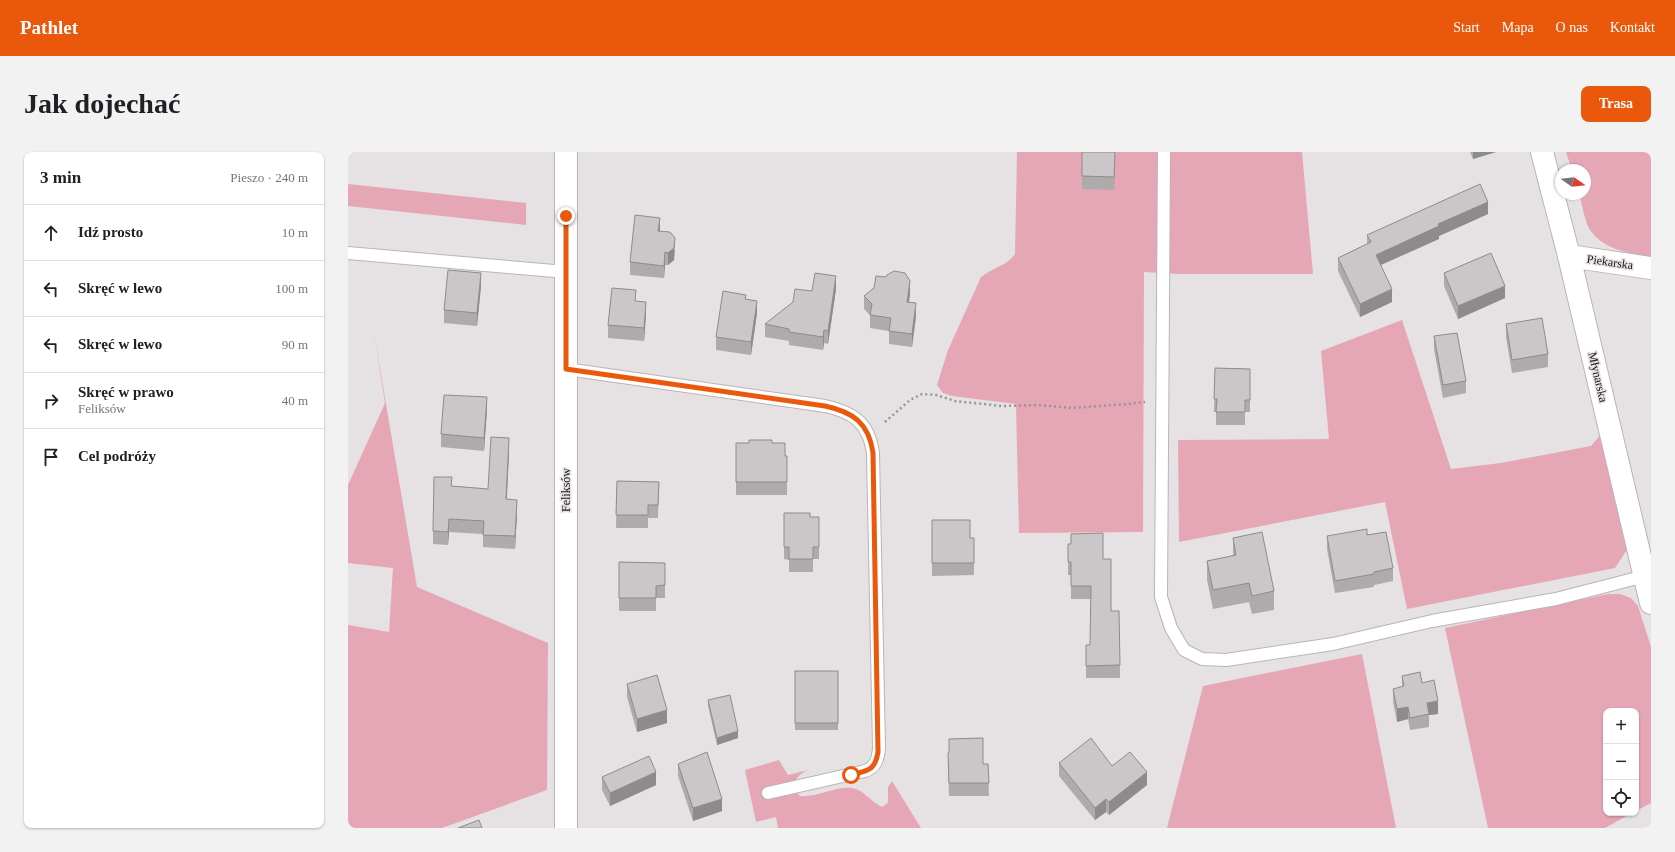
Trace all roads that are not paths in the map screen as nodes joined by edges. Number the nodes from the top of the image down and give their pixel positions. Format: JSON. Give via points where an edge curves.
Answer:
{"nodes":[{"id":1,"x":566,"y":152,"type":"edge"},
{"id":2,"x":1164,"y":152,"type":"edge"},
{"id":3,"x":1542,"y":152,"type":"edge"},
{"id":4,"x":348,"y":253,"type":"edge"},
{"id":5,"x":1569,"y":256,"type":"junction"},
{"id":6,"x":1651,"y":268,"type":"edge"},
{"id":7,"x":566,"y":272,"type":"junction"},
{"id":8,"x":566,"y":369,"type":"junction"},
{"id":9,"x":1645,"y":576,"type":"junction"},
{"id":10,"x":1651,"y":603,"type":"edge"},
{"id":11,"x":768,"y":793,"type":"dead end"},
{"id":12,"x":566,"y":828,"type":"edge"}],
"edges":[{"from":1,"to":7,"type":"street","name":"Feliksów"},
{"from":2,"to":9,"type":"lane","via":[[1162,597],[1171,628],[1184,650],[1202,660],[1226,660],[1333,644],[1432,621],[1556,598]]},
{"from":3,"to":5,"type":"street","name":"Młynarska"},
{"from":4,"to":7,"type":"lane"},
{"from":5,"to":6,"type":"street","name":"Piekarska"},
{"from":5,"to":9,"type":"street","name":"Młynarska"},
{"from":7,"to":8,"type":"street","name":"Feliksów"},
{"from":8,"to":11,"type":"lane","via":[[825,406],[851,415],[861,423],[868,434],[873,461],[879,748],[876,762],[872,768],[865,771]]},
{"from":8,"to":12,"type":"street","name":"Feliksów"},
{"from":9,"to":10,"type":"street","name":"Młynarska"}]}
